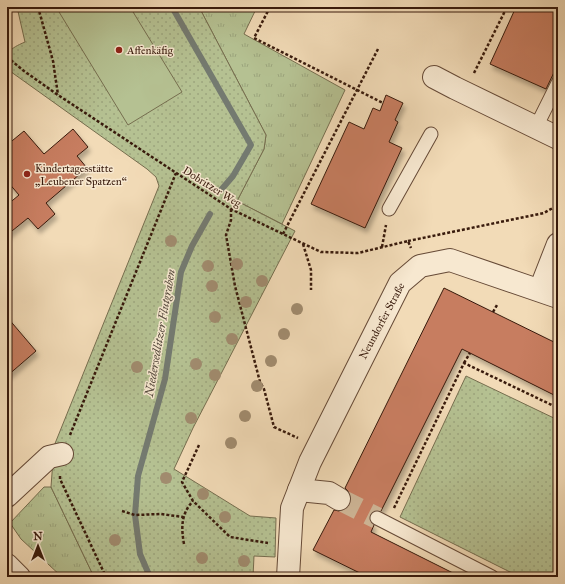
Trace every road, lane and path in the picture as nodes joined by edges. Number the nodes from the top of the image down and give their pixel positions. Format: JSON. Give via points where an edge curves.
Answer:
{"nodes":[{"id":1,"x":38,"y":7,"type":"edge"},
{"id":2,"x":270,"y":7,"type":"edge"},
{"id":3,"x":506,"y":7,"type":"edge"},
{"id":4,"x":378,"y":49,"type":"dead end"},
{"id":5,"x":7,"y":57,"type":"edge"},
{"id":6,"x":434,"y":77,"type":"dead end"},
{"id":7,"x":558,"y":83,"type":"edge"},
{"id":8,"x":357,"y":90,"type":"junction"},
{"id":9,"x":464,"y":93,"type":"junction"},
{"id":10,"x":58,"y":95,"type":"junction"},
{"id":11,"x":383,"y":103,"type":"dead end"},
{"id":12,"x":536,"y":127,"type":"junction"},
{"id":13,"x":430,"y":134,"type":"dead end"},
{"id":14,"x":558,"y":138,"type":"edge"},
{"id":15,"x":176,"y":173,"type":"junction"},
{"id":16,"x":558,"y":205,"type":"edge"},
{"id":17,"x":231,"y":209,"type":"junction"},
{"id":18,"x":389,"y":209,"type":"joint"},
{"id":19,"x":283,"y":234,"type":"junction"},
{"id":20,"x":408,"y":241,"type":"junction"},
{"id":21,"x":303,"y":243,"type":"junction"},
{"id":22,"x":558,"y":244,"type":"edge"},
{"id":23,"x":382,"y":247,"type":"junction"},
{"id":24,"x":420,"y":266,"type":"junction"},
{"id":25,"x":312,"y":290,"type":"dead end"},
{"id":26,"x":549,"y":294,"type":"edge"},
{"id":27,"x":497,"y":305,"type":"dead end"},
{"id":28,"x":493,"y":312,"type":"dead end"},
{"id":29,"x":470,"y":353,"type":"dead end"},
{"id":30,"x":464,"y":363,"type":"junction"},
{"id":31,"x":558,"y":408,"type":"edge"},
{"id":32,"x":199,"y":445,"type":"dead end"},
{"id":33,"x":317,"y":448,"type":"junction"},
{"id":34,"x":62,"y":454,"type":"junction"},
{"id":35,"x":299,"y":490,"type":"junction"},
{"id":36,"x":7,"y":496,"type":"edge"},
{"id":37,"x":339,"y":499,"type":"tunnel mouth"},
{"id":38,"x":193,"y":501,"type":"junction"},
{"id":39,"x":122,"y":511,"type":"dead end"},
{"id":40,"x":183,"y":517,"type":"junction"},
{"id":41,"x":382,"y":521,"type":"joint"},
{"id":42,"x":184,"y":544,"type":"dead end"},
{"id":43,"x":290,"y":548,"type":"junction"},
{"id":44,"x":7,"y":565,"type":"edge"},
{"id":45,"x":19,"y":577,"type":"edge"},
{"id":46,"x":106,"y":577,"type":"edge"},
{"id":47,"x":288,"y":577,"type":"edge"},
{"id":48,"x":492,"y":577,"type":"edge"}],
"edges":[{"from":1,"to":10,"type":"path","via":[[53,61]]},
{"from":2,"to":8,"type":"path","via":[[254,38]]},
{"from":3,"to":9,"type":"path"},
{"from":4,"to":8,"type":"path"},
{"from":5,"to":10,"type":"path","name":"Dobritzer Weg"},
{"from":6,"to":9,"type":"street"},
{"from":7,"to":12,"type":"lane"},
{"from":8,"to":11,"type":"path"},
{"from":8,"to":19,"type":"path"},
{"from":9,"to":12,"type":"street"},
{"from":10,"to":15,"type":"path","name":"Dobritzer Weg"},
{"from":12,"to":14,"type":"street"},
{"from":13,"to":18,"type":"lane"},
{"from":15,"to":17,"type":"path","name":"Dobritzer Weg"},
{"from":15,"to":34,"type":"path"},
{"from":16,"to":20,"type":"path","name":"Dobritzer Weg","via":[[544,213]]},
{"from":17,"to":19,"type":"path","name":"Dobritzer Weg"},
{"from":17,"to":33,"type":"path","via":[[231,220],[226,235],[235,286],[274,427]]},
{"from":18,"to":23,"type":"path"},
{"from":19,"to":21,"type":"path","name":"Dobritzer Weg"},
{"from":20,"to":23,"type":"path","name":"Dobritzer Weg"},
{"from":20,"to":24,"type":"path"},
{"from":21,"to":23,"type":"path","name":"Dobritzer Weg","via":[[321,252],[358,253]]},
{"from":21,"to":25,"type":"path","via":[[311,270]]},
{"from":22,"to":26,"type":"street"},
{"from":24,"to":26,"type":"street","name":"Neundorfer Straße","via":[[450,260]]},
{"from":24,"to":33,"type":"street","name":"Neundorfer Straße","via":[[400,283]]},
{"from":27,"to":28,"type":"path"},
{"from":29,"to":30,"type":"path"},
{"from":30,"to":31,"type":"path"},
{"from":30,"to":41,"type":"path"},
{"from":32,"to":38,"type":"path","via":[[182,482]]},
{"from":33,"to":35,"type":"street","name":"Neundorfer Straße"},
{"from":34,"to":36,"type":"street","via":[[49,457]]},
{"from":34,"to":46,"type":"path","via":[[60,479]]},
{"from":35,"to":37,"type":"street","via":[[329,494]]},
{"from":35,"to":43,"type":"street","name":"Neundorfer Straße","via":[[292,508]]},
{"from":38,"to":40,"type":"path","via":[[186,508]]},
{"from":38,"to":43,"type":"path","via":[[230,537]]},
{"from":39,"to":40,"type":"path"},
{"from":40,"to":42,"type":"path"},
{"from":41,"to":48,"type":"lane"},
{"from":43,"to":47,"type":"street","name":"Neundorfer Straße"},
{"from":44,"to":45,"type":"street"}]}
